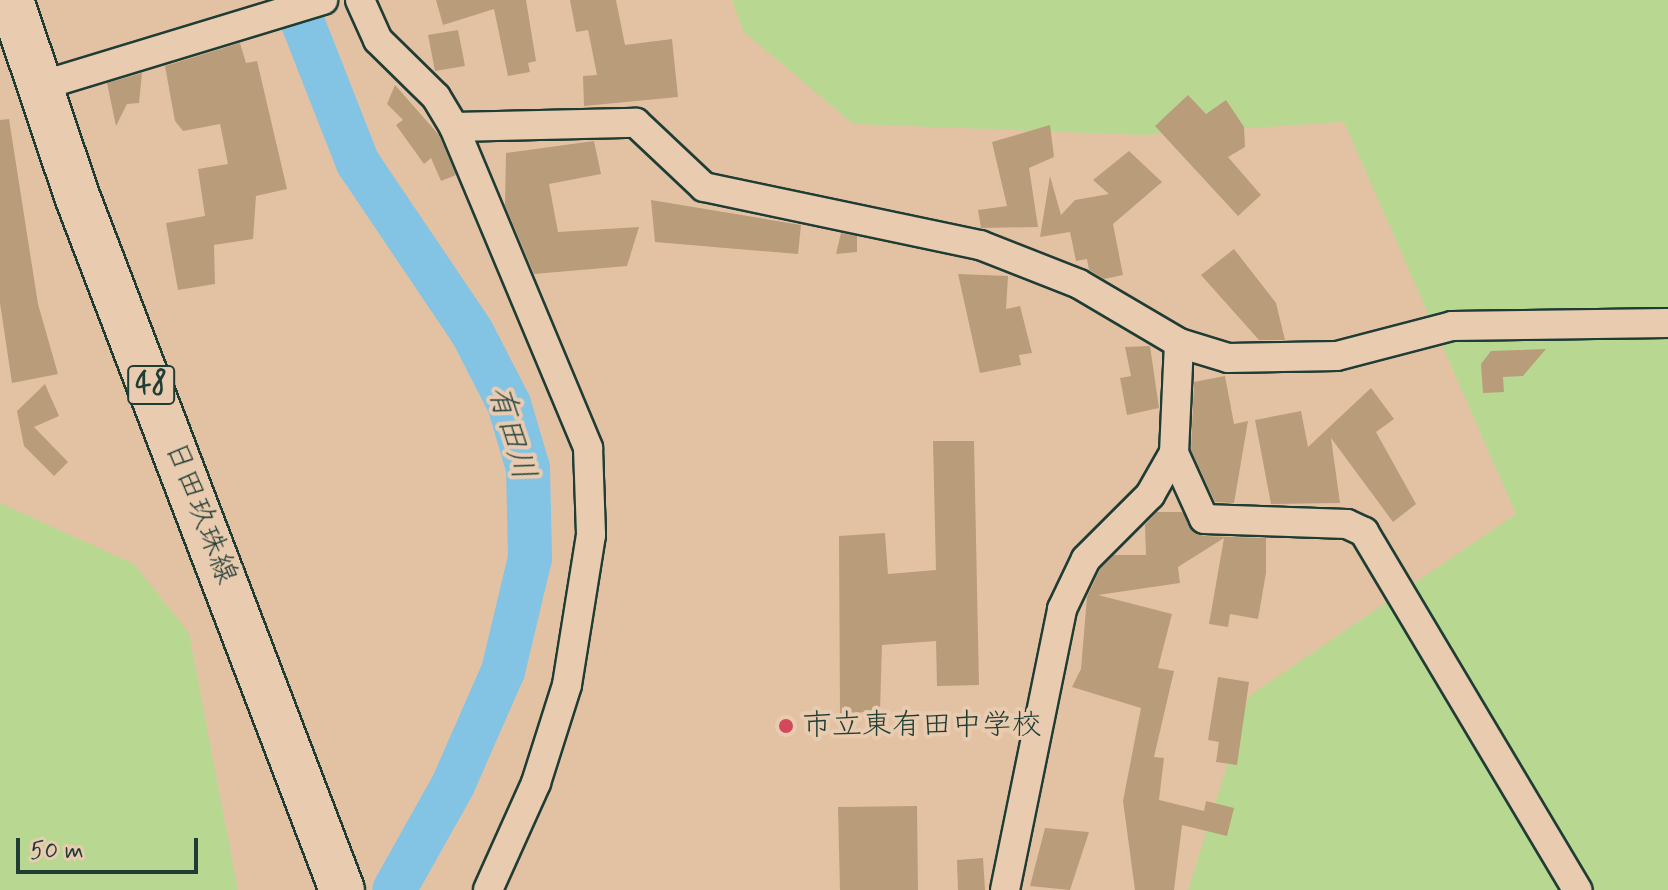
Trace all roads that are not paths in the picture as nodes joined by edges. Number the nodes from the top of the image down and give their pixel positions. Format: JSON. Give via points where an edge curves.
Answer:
{"nodes":[{"id":1,"x":11,"y":0,"type":"edge"},
{"id":2,"x":323,"y":0,"type":"edge"},
{"id":3,"x":360,"y":0,"type":"edge"},
{"id":4,"x":40,"y":86,"type":"junction"},
{"id":5,"x":454,"y":127,"type":"junction"},
{"id":6,"x":1668,"y":323,"type":"edge"},
{"id":7,"x":1179,"y":343,"type":"junction"},
{"id":8,"x":1174,"y":453,"type":"junction"},
{"id":9,"x":342,"y":890,"type":"edge"},
{"id":10,"x":488,"y":890,"type":"edge"},
{"id":11,"x":1005,"y":890,"type":"edge"},
{"id":12,"x":1577,"y":890,"type":"edge"}],
"edges":[{"from":1,"to":4,"type":"main road","name":"日田玖珠線","number":"48"},
{"from":2,"to":4,"type":"street"},
{"from":3,"to":5,"type":"street","via":[[378,40],[436,97]]},
{"from":4,"to":9,"type":"main road","name":"日田玖珠線","number":"48"},
{"from":5,"to":7,"type":"street","via":[[636,123],[704,187],[980,245],[1079,284]]},
{"from":5,"to":10,"type":"street","via":[[573,401],[589,462],[591,535],[567,685],[536,783]]},
{"from":6,"to":7,"type":"street","via":[[1452,326],[1337,356],[1279,362],[1228,358]]},
{"from":7,"to":8,"type":"street"},
{"from":8,"to":11,"type":"street","via":[[1150,495],[1086,559],[1062,609]]},
{"from":8,"to":12,"type":"street","via":[[1204,519],[1347,524],[1364,532]]}]}
